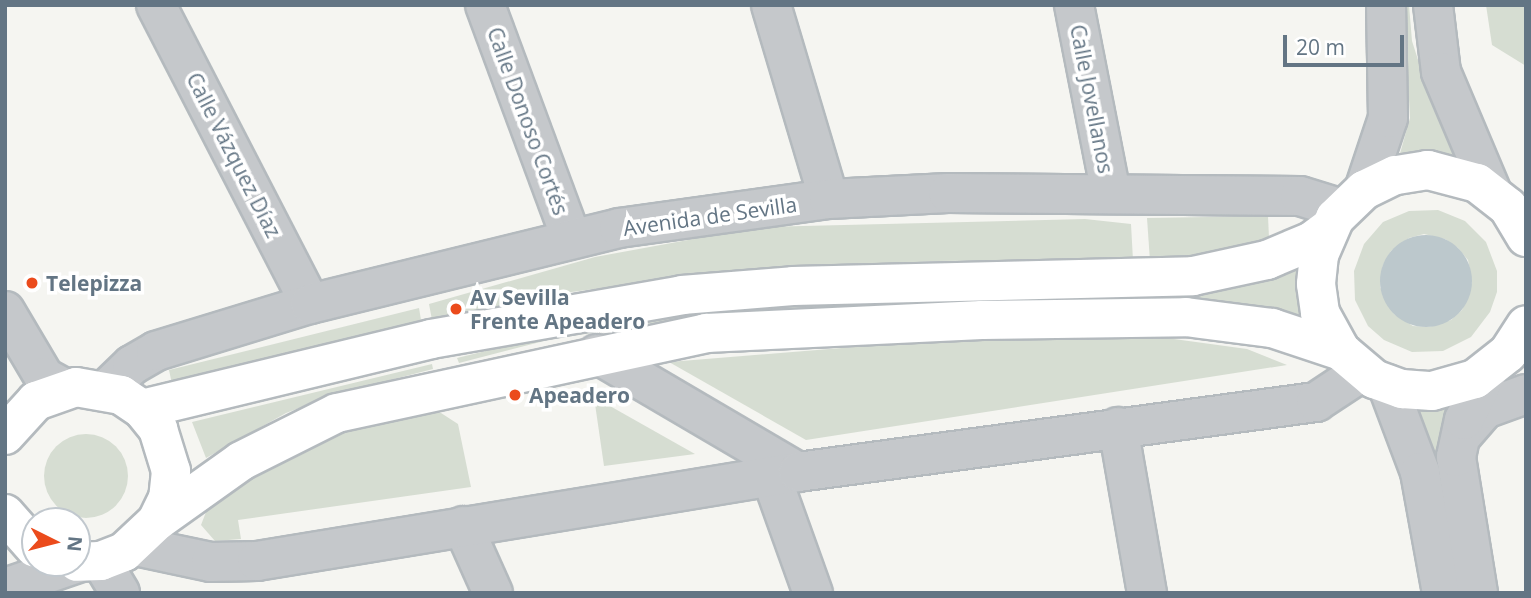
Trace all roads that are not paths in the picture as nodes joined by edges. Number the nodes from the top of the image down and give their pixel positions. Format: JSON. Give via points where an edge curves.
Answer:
{"nodes":[{"id":1,"x":156,"y":5,"type":"edge"},
{"id":2,"x":485,"y":5,"type":"edge"},
{"id":3,"x":771,"y":5,"type":"edge"},
{"id":4,"x":1074,"y":5,"type":"edge"},
{"id":5,"x":1386,"y":5,"type":"edge"},
{"id":6,"x":1433,"y":5,"type":"edge"},
{"id":7,"x":1111,"y":193,"type":"junction"},
{"id":8,"x":1492,"y":193,"type":"junction"},
{"id":9,"x":829,"y":199,"type":"junction"},
{"id":10,"x":1345,"y":209,"type":"junction"},
{"id":11,"x":1524,"y":230,"type":"edge"},
{"id":12,"x":571,"y":237,"type":"junction"},
{"id":13,"x":310,"y":304,"type":"junction"},
{"id":14,"x":5,"y":311,"type":"edge"},
{"id":15,"x":597,"y":354,"type":"junction"},
{"id":16,"x":1512,"y":355,"type":"edge"},
{"id":17,"x":1364,"y":369,"type":"junction"},
{"id":18,"x":66,"y":388,"type":"junction"},
{"id":19,"x":107,"y":390,"type":"junction"},
{"id":20,"x":1526,"y":394,"type":"edge"},
{"id":21,"x":1316,"y":402,"type":"junction"},
{"id":22,"x":17,"y":404,"type":"edge"},
{"id":23,"x":142,"y":409,"type":"junction"},
{"id":24,"x":1118,"y":427,"type":"junction"},
{"id":25,"x":1404,"y":428,"type":"junction"},
{"id":26,"x":5,"y":435,"type":"edge"},
{"id":27,"x":1457,"y":443,"type":"junction"},
{"id":28,"x":785,"y":474,"type":"junction"},
{"id":29,"x":463,"y":526,"type":"junction"},
{"id":30,"x":112,"y":557,"type":"edge"},
{"id":31,"x":5,"y":588,"type":"edge"},
{"id":32,"x":493,"y":593,"type":"edge"},
{"id":33,"x":813,"y":593,"type":"edge"},
{"id":34,"x":1147,"y":593,"type":"edge"},
{"id":35,"x":1442,"y":593,"type":"edge"},
{"id":36,"x":1478,"y":593,"type":"edge"}],
"edges":[{"from":1,"to":13,"type":"street","name":"Calle Vázquez Díaz"},
{"from":2,"to":12,"type":"street","name":"Calle Donoso Cortés"},
{"from":3,"to":9,"type":"street"},
{"from":4,"to":7,"type":"street","name":"Calle Jovellanos"},
{"from":5,"to":10,"type":"street","via":[[1388,118]]},
{"from":6,"to":8,"type":"street","via":[[1441,72]]},
{"from":7,"to":9,"type":"street","name":"Avenida de Sevilla"},
{"from":7,"to":10,"type":"street","name":"Avenida de Sevilla","via":[[1300,196]]},
{"from":8,"to":10,"type":"main road","via":[[1461,177],[1428,170],[1395,175]]},
{"from":8,"to":11,"type":"main road"},
{"from":9,"to":12,"type":"street","name":"Avenida de Sevilla"},
{"from":10,"to":17,"type":"main road","via":[[1319,255],[1317,291],[1326,327]]},
{"from":10,"to":23,"type":"main road","via":[[1294,250],[1193,276],[793,286],[646,300],[431,340]]},
{"from":12,"to":13,"type":"street","name":"Avenida de Sevilla"},
{"from":13,"to":19,"type":"street","name":"Avenida de Sevilla","via":[[150,353]]},
{"from":14,"to":18,"type":"street","via":[[44,377]]},
{"from":15,"to":17,"type":"main road","via":[[706,333],[766,328],[1140,317],[1241,322],[1305,337]]},
{"from":15,"to":28,"type":"street"},
{"from":15,"to":30,"type":"main road","via":[[369,404],[310,423],[241,461]]},
{"from":16,"to":17,"type":"main road","via":[[1461,385],[1432,391]]},
{"from":16,"to":27,"type":"street"},
{"from":17,"to":21,"type":"street"},
{"from":17,"to":25,"type":"street"},
{"from":18,"to":19,"type":"main road"},
{"from":18,"to":22,"type":"main road"},
{"from":19,"to":23,"type":"main road"},
{"from":20,"to":27,"type":"street","via":[[1485,409]]},
{"from":21,"to":24,"type":"street"},
{"from":21,"to":25,"type":"street","via":[[1364,401],[1381,406]]},
{"from":22,"to":26,"type":"main road"},
{"from":23,"to":30,"type":"main road","via":[[158,429],[170,462],[168,498]]},
{"from":24,"to":28,"type":"street"},
{"from":24,"to":34,"type":"street"},
{"from":25,"to":35,"type":"street","via":[[1420,472]]},
{"from":27,"to":36,"type":"street"},
{"from":28,"to":29,"type":"street"},
{"from":28,"to":33,"type":"street"},
{"from":29,"to":30,"type":"street","via":[[232,563]]},
{"from":29,"to":32,"type":"street"},
{"from":30,"to":31,"type":"street"}]}
